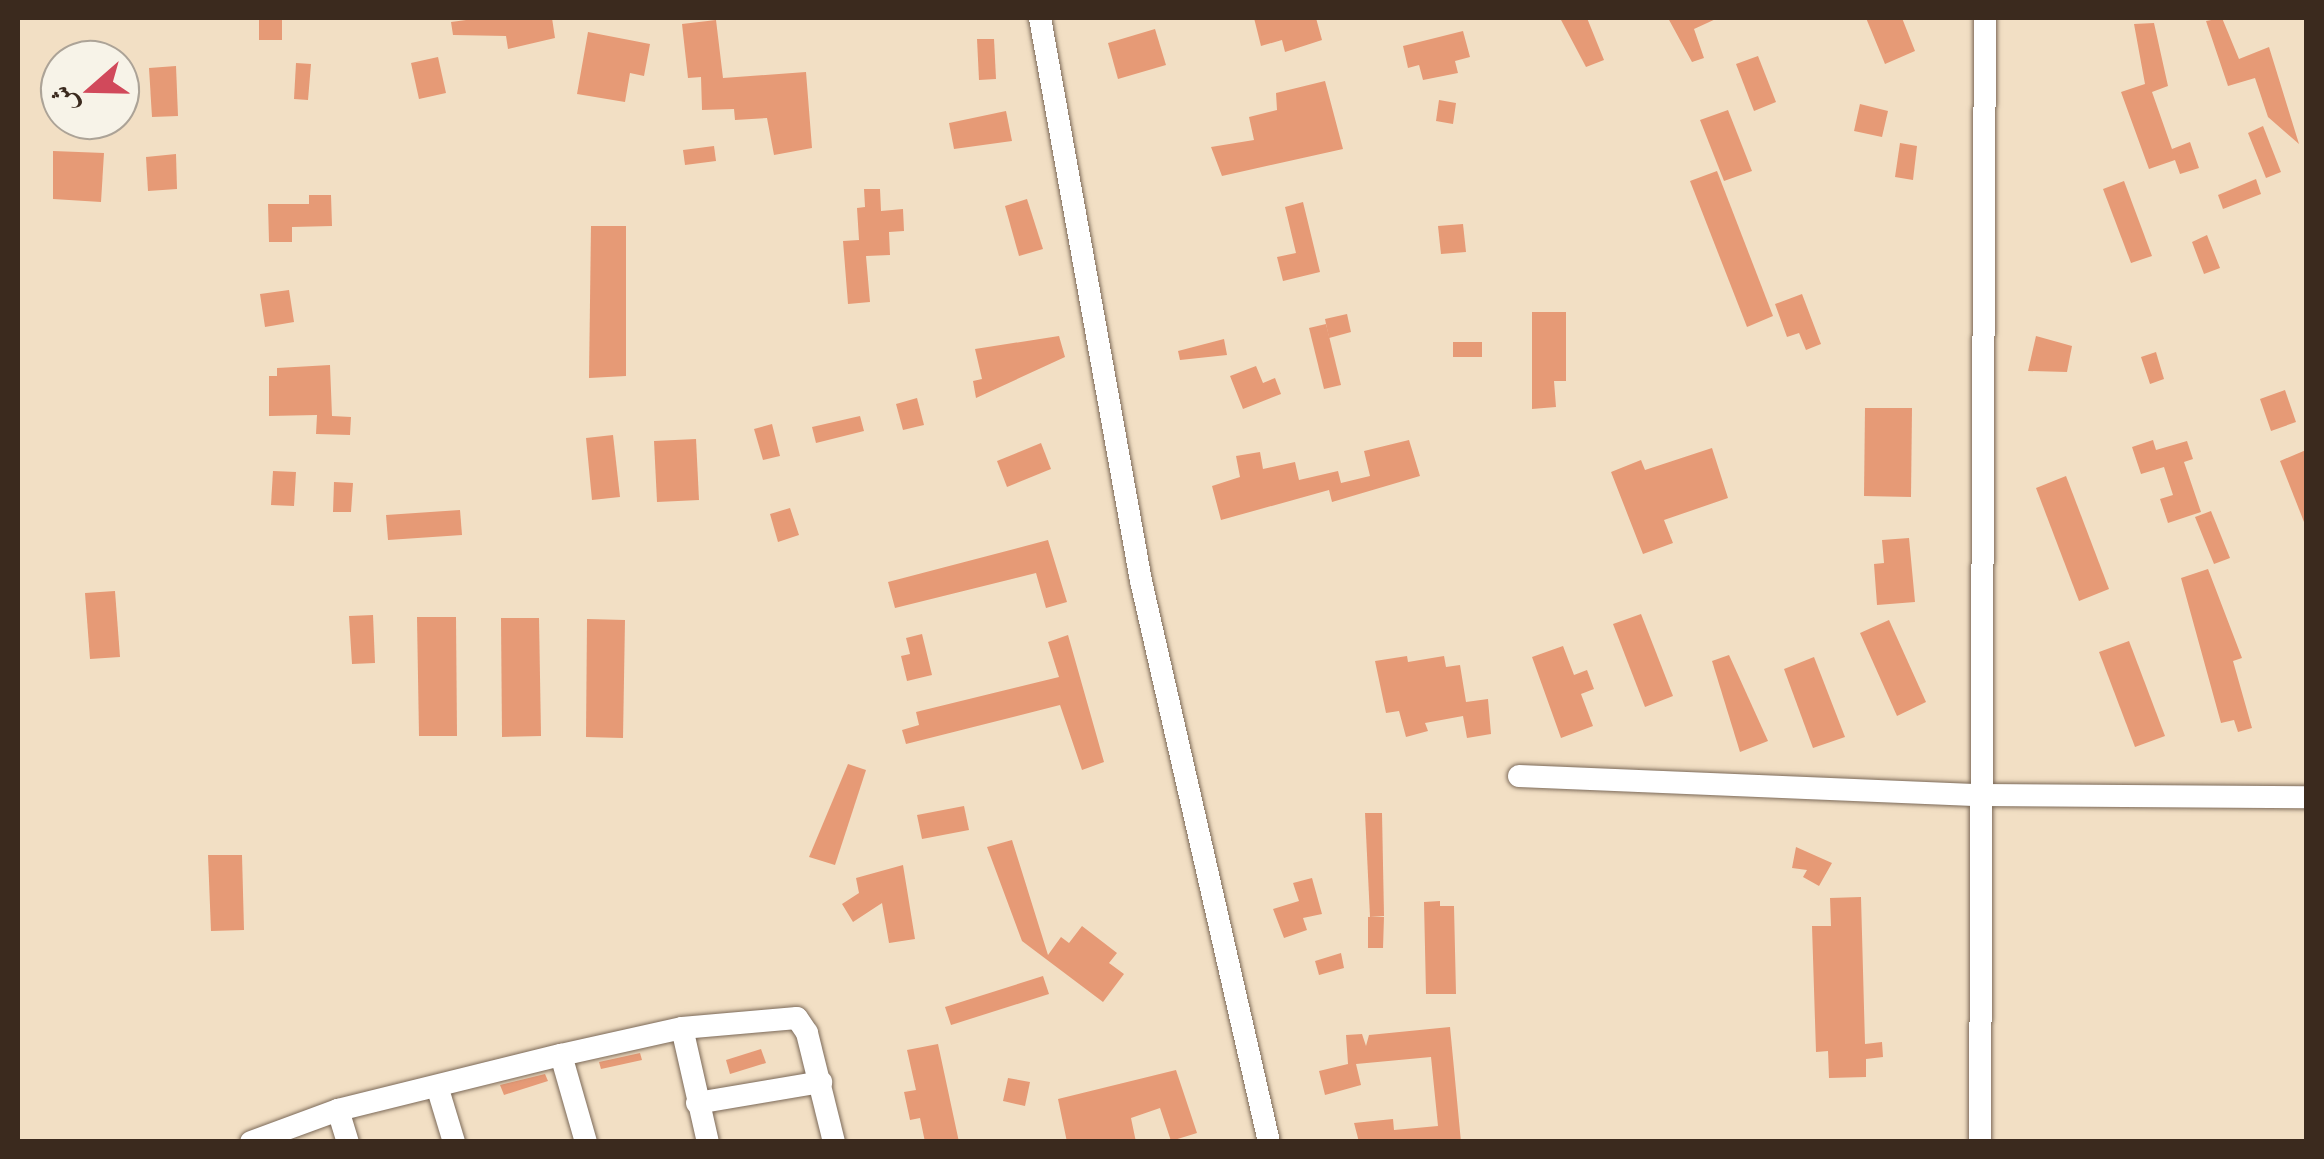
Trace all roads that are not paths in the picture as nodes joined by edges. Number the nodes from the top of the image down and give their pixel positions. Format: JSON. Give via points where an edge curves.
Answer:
{"nodes":[{"id":1,"x":1040,"y":18,"type":"edge"},
{"id":2,"x":1985,"y":18,"type":"edge"},
{"id":3,"x":1519,"y":776,"type":"dead end"},
{"id":4,"x":1980,"y":796,"type":"junction"},
{"id":5,"x":2306,"y":797,"type":"edge"},
{"id":6,"x":682,"y":1028,"type":"junction"},
{"id":7,"x":561,"y":1055,"type":"junction"},
{"id":8,"x":821,"y":1082,"type":"junction"},
{"id":9,"x":437,"y":1086,"type":"junction"},
{"id":10,"x":697,"y":1104,"type":"junction"},
{"id":11,"x":338,"y":1110,"type":"junction"},
{"id":12,"x":251,"y":1142,"type":"edge"},
{"id":13,"x":348,"y":1142,"type":"edge"},
{"id":14,"x":454,"y":1142,"type":"edge"},
{"id":15,"x":586,"y":1142,"type":"edge"},
{"id":16,"x":708,"y":1142,"type":"edge"},
{"id":17,"x":834,"y":1142,"type":"edge"},
{"id":18,"x":1270,"y":1142,"type":"edge"},
{"id":19,"x":1980,"y":1142,"type":"edge"}],
"edges":[{"from":1,"to":18,"type":"street","via":[[1141,582]]},
{"from":2,"to":4,"type":"street"},
{"from":3,"to":4,"type":"street"},
{"from":4,"to":5,"type":"street"},
{"from":4,"to":19,"type":"street"},
{"from":6,"to":7,"type":"street"},
{"from":6,"to":8,"type":"street","via":[[796,1018]]},
{"from":6,"to":10,"type":"street"},
{"from":7,"to":9,"type":"street"},
{"from":7,"to":15,"type":"street"},
{"from":8,"to":10,"type":"street"},
{"from":8,"to":17,"type":"street"},
{"from":9,"to":11,"type":"street"},
{"from":9,"to":14,"type":"street"},
{"from":10,"to":16,"type":"street"},
{"from":11,"to":12,"type":"street"},
{"from":11,"to":13,"type":"street"}]}
